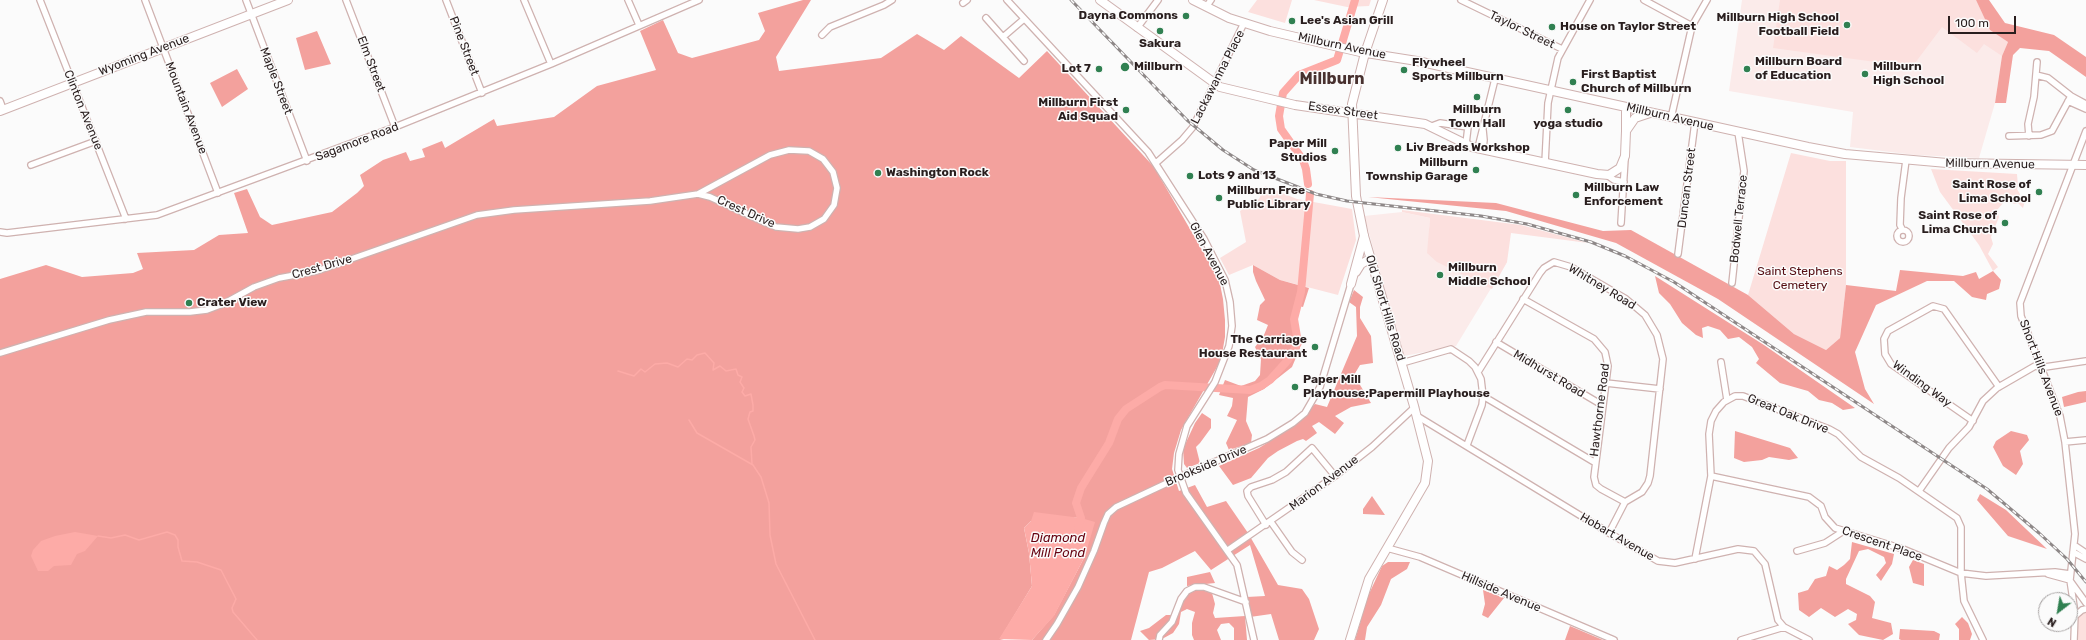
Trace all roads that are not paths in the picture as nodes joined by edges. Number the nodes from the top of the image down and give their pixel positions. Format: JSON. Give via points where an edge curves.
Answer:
{"nodes":[{"id":1,"x":40,"y":0,"type":"edge"},
{"id":2,"x":145,"y":0,"type":"edge"},
{"id":3,"x":246,"y":0,"type":"edge"},
{"id":4,"x":288,"y":0,"type":"edge"},
{"id":5,"x":346,"y":0,"type":"edge"},
{"id":6,"x":446,"y":0,"type":"edge"},
{"id":7,"x":524,"y":0,"type":"edge"},
{"id":8,"x":628,"y":0,"type":"edge"},
{"id":9,"x":699,"y":0,"type":"edge"},
{"id":10,"x":892,"y":0,"type":"edge"},
{"id":11,"x":1007,"y":0,"type":"edge"},
{"id":12,"x":1100,"y":0,"type":"edge"},
{"id":13,"x":1158,"y":0,"type":"edge"},
{"id":14,"x":1193,"y":0,"type":"edge"},
{"id":15,"x":1383,"y":0,"type":"edge"},
{"id":16,"x":1461,"y":0,"type":"edge"},
{"id":17,"x":1590,"y":0,"type":"edge"},
{"id":18,"x":1644,"y":0,"type":"edge"},
{"id":19,"x":1707,"y":0,"type":"edge"},
{"id":20,"x":1208,"y":3,"type":"edge"},
{"id":21,"x":251,"y":14,"type":"junction"},
{"id":22,"x":986,"y":18,"type":"dead end"},
{"id":23,"x":1024,"y":19,"type":"junction"},
{"id":24,"x":1244,"y":23,"type":"junction"},
{"id":25,"x":639,"y":25,"type":"junction"},
{"id":26,"x":1692,"y":26,"type":"junction"},
{"id":27,"x":1137,"y":28,"type":"junction"},
{"id":28,"x":822,"y":35,"type":"dead end"},
{"id":29,"x":1003,"y":37,"type":"junction"},
{"id":30,"x":163,"y":47,"type":"junction"},
{"id":31,"x":1562,"y":49,"type":"junction"},
{"id":32,"x":1365,"y":53,"type":"junction"},
{"id":33,"x":1024,"y":61,"type":"dead end"},
{"id":34,"x":2037,"y":62,"type":"dead end"},
{"id":35,"x":551,"y":64,"type":"junction"},
{"id":36,"x":2036,"y":75,"type":"junction"},
{"id":37,"x":1495,"y":79,"type":"junction"},
{"id":38,"x":72,"y":83,"type":"junction"},
{"id":39,"x":1215,"y":84,"type":"junction"},
{"id":40,"x":1551,"y":91,"type":"junction"},
{"id":41,"x":482,"y":93,"type":"junction"},
{"id":42,"x":2069,"y":98,"type":"junction"},
{"id":43,"x":0,"y":101,"type":"edge"},
{"id":44,"x":2086,"y":104,"type":"edge"},
{"id":45,"x":1626,"y":107,"type":"junction"},
{"id":46,"x":2086,"y":109,"type":"edge"},
{"id":47,"x":2,"y":110,"type":"edge"},
{"id":48,"x":1351,"y":113,"type":"junction"},
{"id":49,"x":1651,"y":113,"type":"junction"},
{"id":50,"x":1671,"y":118,"type":"junction"},
{"id":51,"x":1695,"y":122,"type":"junction"},
{"id":52,"x":1432,"y":126,"type":"junction"},
{"id":53,"x":395,"y":127,"type":"junction"},
{"id":54,"x":1626,"y":131,"type":"junction"},
{"id":55,"x":2086,"y":131,"type":"edge"},
{"id":56,"x":1738,"y":132,"type":"junction"},
{"id":57,"x":2009,"y":136,"type":"dead end"},
{"id":58,"x":2029,"y":136,"type":"junction"},
{"id":59,"x":96,"y":140,"type":"junction"},
{"id":60,"x":1466,"y":144,"type":"junction"},
{"id":61,"x":1480,"y":149,"type":"junction"},
{"id":62,"x":1625,"y":156,"type":"junction"},
{"id":63,"x":1906,"y":160,"type":"junction"},
{"id":64,"x":307,"y":161,"type":"junction"},
{"id":65,"x":1156,"y":163,"type":"junction"},
{"id":66,"x":1545,"y":163,"type":"junction"},
{"id":67,"x":31,"y":165,"type":"dead end"},
{"id":68,"x":2072,"y":165,"type":"junction"},
{"id":69,"x":2086,"y":165,"type":"edge"},
{"id":70,"x":1607,"y":175,"type":"junction"},
{"id":71,"x":1624,"y":182,"type":"junction"},
{"id":72,"x":218,"y":193,"type":"junction"},
{"id":73,"x":698,"y":194,"type":"junction"},
{"id":74,"x":126,"y":219,"type":"junction"},
{"id":75,"x":1621,"y":223,"type":"dead end"},
{"id":76,"x":1902,"y":229,"type":"dead end"},
{"id":77,"x":0,"y":232,"type":"edge"},
{"id":78,"x":8,"y":233,"type":"junction"},
{"id":79,"x":0,"y":236,"type":"edge"},
{"id":80,"x":1364,"y":236,"type":"junction"},
{"id":81,"x":1678,"y":254,"type":"dead end"},
{"id":82,"x":1370,"y":256,"type":"junction"},
{"id":83,"x":1357,"y":259,"type":"junction"},
{"id":84,"x":1732,"y":283,"type":"dead end"},
{"id":85,"x":1351,"y":284,"type":"junction"},
{"id":86,"x":1523,"y":299,"type":"junction"},
{"id":87,"x":1496,"y":342,"type":"junction"},
{"id":88,"x":0,"y":353,"type":"edge"},
{"id":89,"x":1721,"y":362,"type":"dead end"},
{"id":90,"x":2086,"y":362,"type":"edge"},
{"id":91,"x":1402,"y":363,"type":"junction"},
{"id":92,"x":2041,"y":366,"type":"junction"},
{"id":93,"x":1478,"y":372,"type":"junction"},
{"id":94,"x":1606,"y":383,"type":"junction"},
{"id":95,"x":1999,"y":387,"type":"junction"},
{"id":96,"x":1660,"y":389,"type":"junction"},
{"id":97,"x":1484,"y":396,"type":"junction"},
{"id":98,"x":1728,"y":400,"type":"junction"},
{"id":99,"x":1602,"y":405,"type":"junction"},
{"id":100,"x":1416,"y":411,"type":"junction"},
{"id":101,"x":1973,"y":421,"type":"junction"},
{"id":102,"x":2086,"y":440,"type":"edge"},
{"id":103,"x":2065,"y":442,"type":"junction"},
{"id":104,"x":1467,"y":445,"type":"junction"},
{"id":105,"x":1594,"y":462,"type":"junction"},
{"id":106,"x":1335,"y":476,"type":"junction"},
{"id":107,"x":1711,"y":476,"type":"junction"},
{"id":108,"x":1180,"y":477,"type":"junction"},
{"id":109,"x":1920,"y":492,"type":"junction"},
{"id":110,"x":1625,"y":502,"type":"junction"},
{"id":111,"x":1269,"y":524,"type":"junction"},
{"id":112,"x":1842,"y":532,"type":"junction"},
{"id":113,"x":1610,"y":533,"type":"junction"},
{"id":114,"x":2074,"y":545,"type":"junction"},
{"id":115,"x":1387,"y":548,"type":"junction"},
{"id":116,"x":1228,"y":550,"type":"junction"},
{"id":117,"x":1798,"y":551,"type":"dead end"},
{"id":118,"x":2073,"y":552,"type":"junction"},
{"id":119,"x":2086,"y":553,"type":"edge"},
{"id":120,"x":1695,"y":559,"type":"junction"},
{"id":121,"x":2086,"y":559,"type":"edge"},
{"id":122,"x":1302,"y":560,"type":"dead end"},
{"id":123,"x":1961,"y":573,"type":"junction"},
{"id":124,"x":2070,"y":577,"type":"junction"},
{"id":125,"x":2072,"y":592,"type":"edge"},
{"id":126,"x":1246,"y":602,"type":"junction"},
{"id":127,"x":2086,"y":603,"type":"edge"},
{"id":128,"x":1784,"y":628,"type":"junction"},
{"id":129,"x":1046,"y":640,"type":"edge"},
{"id":130,"x":1159,"y":640,"type":"edge"},
{"id":131,"x":1254,"y":640,"type":"edge"},
{"id":132,"x":1350,"y":640,"type":"edge"},
{"id":133,"x":1614,"y":640,"type":"edge"},
{"id":134,"x":1741,"y":640,"type":"edge"},
{"id":135,"x":1809,"y":640,"type":"edge"},
{"id":136,"x":1983,"y":640,"type":"edge"}],
"edges":[{"from":1,"to":38,"type":"street","name":"Clinton Avenue"},
{"from":2,"to":30,"type":"street","name":"Mountain Avenue"},
{"from":3,"to":21,"type":"street","name":"Maple Street"},
{"from":4,"to":21,"type":"main road","name":"Wyoming Avenue"},
{"from":5,"to":53,"type":"street","name":"Elm Street"},
{"from":6,"to":41,"type":"street","name":"Pine Street"},
{"from":7,"to":35,"type":"street"},
{"from":8,"to":25,"type":"street"},
{"from":9,"to":25,"type":"street","name":"Sagamore Road"},
{"from":10,"to":28,"type":"street","via":[[830,27]]},
{"from":11,"to":23,"type":"street","name":"Glen Avenue"},
{"from":12,"to":27,"type":"main road","name":"Essex Street"},
{"from":13,"to":27,"type":"street"},
{"from":14,"to":20,"type":"main road","name":"Millburn Avenue"},
{"from":15,"to":32,"type":"main road","name":"Old Short Hills Road"},
{"from":16,"to":31,"type":"street","name":"Taylor Street"},
{"from":17,"to":31,"type":"street"},
{"from":18,"to":26,"type":"street"},
{"from":19,"to":26,"type":"street"},
{"from":20,"to":24,"type":"main road","name":"Millburn Avenue"},
{"from":21,"to":30,"type":"main road","name":"Wyoming Avenue"},
{"from":21,"to":64,"type":"street","name":"Maple Street"},
{"from":22,"to":29,"type":"street"},
{"from":23,"to":29,"type":"street"},
{"from":23,"to":65,"type":"street","name":"Glen Avenue"},
{"from":24,"to":32,"type":"main road","name":"Millburn Avenue"},
{"from":24,"to":39,"type":"street","name":"Lackawanna Place"},
{"from":25,"to":35,"type":"street","name":"Sagamore Road"},
{"from":26,"to":50,"type":"street"},
{"from":27,"to":39,"type":"main road","name":"Essex Street"},
{"from":29,"to":33,"type":"street"},
{"from":30,"to":38,"type":"main road","name":"Wyoming Avenue"},
{"from":30,"to":72,"type":"street","name":"Mountain Avenue"},
{"from":31,"to":40,"type":"street"},
{"from":32,"to":37,"type":"main road","name":"Millburn Avenue","via":[[1417,61]]},
{"from":32,"to":48,"type":"main road","name":"Old Short Hills Road"},
{"from":34,"to":36,"type":"street"},
{"from":35,"to":41,"type":"street","name":"Sagamore Road"},
{"from":36,"to":42,"type":"street","via":[[2048,78]]},
{"from":36,"to":58,"type":"street","via":[[2028,124]]},
{"from":37,"to":40,"type":"main road","name":"Millburn Avenue"},
{"from":37,"to":61,"type":"street"},
{"from":38,"to":47,"type":"main road","name":"Wyoming Avenue"},
{"from":38,"to":59,"type":"street","name":"Clinton Avenue"},
{"from":39,"to":48,"type":"main road","name":"Essex Street","via":[[1286,103]]},
{"from":39,"to":65,"type":"street","name":"Lackawanna Place","via":[[1190,131]]},
{"from":40,"to":45,"type":"main road","name":"Millburn Avenue"},
{"from":40,"to":66,"type":"street"},
{"from":41,"to":53,"type":"street","name":"Sagamore Road"},
{"from":42,"to":44,"type":"street"},
{"from":42,"to":46,"type":"street"},
{"from":42,"to":58,"type":"street","via":[[2052,131]]},
{"from":43,"to":47,"type":"street"},
{"from":45,"to":49,"type":"main road","name":"Millburn Avenue"},
{"from":45,"to":54,"type":"main road"},
{"from":48,"to":52,"type":"main road","name":"Essex Street"},
{"from":48,"to":80,"type":"main road","name":"Old Short Hills Road","via":[[1356,196]]},
{"from":49,"to":50,"type":"main road","name":"Millburn Avenue"},
{"from":49,"to":54,"type":"main road","via":[[1635,118]]},
{"from":50,"to":51,"type":"main road","name":"Millburn Avenue"},
{"from":51,"to":56,"type":"main road","name":"Millburn Avenue"},
{"from":51,"to":81,"type":"street","name":"Duncan Street"},
{"from":52,"to":60,"type":"main road","name":"Essex Street"},
{"from":52,"to":60,"type":"street","via":[[1440,123],[1468,127]]},
{"from":53,"to":64,"type":"street","name":"Sagamore Road"},
{"from":54,"to":62,"type":"main road"},
{"from":55,"to":68,"type":"street","name":"Short Hills Avenue"},
{"from":56,"to":63,"type":"main road","name":"Millburn Avenue","via":[[1842,153]]},
{"from":56,"to":84,"type":"street","name":"Bodwell Terrace","via":[[1744,171]]},
{"from":57,"to":58,"type":"street"},
{"from":59,"to":67,"type":"street"},
{"from":59,"to":74,"type":"street","name":"Clinton Avenue"},
{"from":60,"to":61,"type":"main road","name":"Essex Street"},
{"from":61,"to":66,"type":"main road","name":"Essex Street"},
{"from":62,"to":70,"type":"main road","via":[[1620,168]]},
{"from":62,"to":71,"type":"street"},
{"from":63,"to":68,"type":"main road","name":"Millburn Avenue","via":[[1985,165]]},
{"from":63,"to":76,"type":"street","via":[[1900,224]]},
{"from":64,"to":72,"type":"street","name":"Sagamore Road"},
{"from":65,"to":108,"type":"street","name":"Glen Avenue","via":[[1204,239],[1228,290],[1230,302],[1231,339],[1227,356],[1215,382],[1187,426],[1178,470]]},
{"from":66,"to":70,"type":"main road","name":"Essex Street"},
{"from":68,"to":69,"type":"main road","name":"Millburn Avenue"},
{"from":68,"to":92,"type":"street","name":"Short Hills Avenue","via":[[2020,303],[2021,316]]},
{"from":70,"to":71,"type":"street","name":"Essex Street"},
{"from":71,"to":75,"type":"street"},
{"from":72,"to":74,"type":"street","name":"Sagamore Road","via":[[157,215]]},
{"from":73,"to":73,"type":"street","name":"Crest Drive","via":[[710,196],[776,227],[806,228],[824,219],[835,201],[836,180],[826,162],[809,151],[789,150],[770,155]]},
{"from":73,"to":88,"type":"street","name":"Crest Drive","via":[[650,201],[477,215],[317,271],[279,278],[207,310],[146,312],[109,320]]},
{"from":74,"to":78,"type":"street","name":"Sagamore Road"},
{"from":77,"to":78,"type":"street","name":"Sagamore Road"},
{"from":78,"to":79,"type":"street"},
{"from":80,"to":82,"type":"main road","name":"Old Short Hills Road"},
{"from":80,"to":83,"type":"main road","name":"Brookside Drive"},
{"from":82,"to":83,"type":"main road"},
{"from":82,"to":85,"type":"main road","name":"Brookside Drive","via":[[1361,264]]},
{"from":82,"to":91,"type":"main road","name":"Old Short Hills Road"},
{"from":83,"to":85,"type":"main road","name":"Brookside Drive"},
{"from":85,"to":108,"type":"street","name":"Brookside Drive","via":[[1320,387],[1305,413],[1267,439]]},
{"from":86,"to":87,"type":"street","name":"Whitney Road"},
{"from":86,"to":94,"type":"street","name":"Hawthorne Road","via":[[1599,344],[1607,362]]},
{"from":86,"to":96,"type":"street","name":"Whitney Road","via":[[1544,268],[1554,262],[1571,266],[1626,299],[1645,315],[1657,335],[1663,359]]},
{"from":87,"to":93,"type":"street","name":"Whitney Road"},
{"from":87,"to":99,"type":"street","name":"Midhurst Road"},
{"from":89,"to":98,"type":"street"},
{"from":90,"to":92,"type":"street"},
{"from":91,"to":93,"type":"street","via":[[1451,349]]},
{"from":91,"to":100,"type":"main road","name":"Old Short Hills Road"},
{"from":92,"to":95,"type":"street","via":[[2035,366]]},
{"from":92,"to":103,"type":"street","name":"Short Hills Avenue","via":[[2060,416]]},
{"from":93,"to":97,"type":"street"},
{"from":94,"to":96,"type":"street"},
{"from":94,"to":99,"type":"street","name":"Hawthorne Road"},
{"from":95,"to":101,"type":"street","via":[[1983,400]]},
{"from":95,"to":101,"type":"street","name":"Winding Way","via":[[1944,309],[1933,306],[1888,331],[1884,339],[1885,354],[1891,364]]},
{"from":96,"to":110,"type":"street","name":"Whitney Road","via":[[1648,483],[1637,496]]},
{"from":97,"to":104,"type":"street"},
{"from":97,"to":105,"type":"street"},
{"from":98,"to":107,"type":"street","via":[[1716,411],[1710,426]]},
{"from":98,"to":109,"type":"street","name":"Great Oak Drive","via":[[1743,396],[1829,429],[1838,434],[1861,457]]},
{"from":99,"to":105,"type":"street","name":"Hawthorne Road"},
{"from":100,"to":104,"type":"street","name":"Hobart Avenue"},
{"from":100,"to":106,"type":"street","name":"Marion Avenue"},
{"from":100,"to":115,"type":"main road","name":"Old Short Hills Road","via":[[1428,461],[1425,483]]},
{"from":101,"to":109,"type":"street","via":[[1949,448]]},
{"from":102,"to":103,"type":"street"},
{"from":103,"to":114,"type":"street","name":"Short Hills Avenue"},
{"from":104,"to":113,"type":"street","name":"Hobart Avenue"},
{"from":105,"to":110,"type":"street","name":"Hawthorne Road","via":[[1596,484],[1605,492]]},
{"from":106,"to":111,"type":"street","name":"Marion Avenue"},
{"from":106,"to":111,"type":"street","via":[[1312,448],[1286,472],[1251,487],[1247,490],[1248,496]]},
{"from":107,"to":112,"type":"street","name":"Crescent Place","via":[[1809,497],[1821,506],[1830,524]]},
{"from":107,"to":120,"type":"street"},
{"from":108,"to":116,"type":"street","name":"Glen Avenue","via":[[1186,494]]},
{"from":108,"to":129,"type":"street","name":"Brookside Drive","via":[[1122,503],[1108,514],[1078,587]]},
{"from":109,"to":123,"type":"street","name":"Great Oak Drive","via":[[1960,522]]},
{"from":110,"to":113,"type":"street"},
{"from":111,"to":116,"type":"street","name":"Marion Avenue"},
{"from":111,"to":122,"type":"street"},
{"from":112,"to":117,"type":"street","via":[[1825,543]]},
{"from":112,"to":123,"type":"street","name":"Crescent Place","via":[[1903,549]]},
{"from":113,"to":120,"type":"street","name":"Hobart Avenue","via":[[1647,556],[1666,564]]},
{"from":114,"to":118,"type":"street","name":"Short Hills Avenue"},
{"from":114,"to":119,"type":"street"},
{"from":115,"to":132,"type":"main road","name":"Old Short Hills Road","via":[[1369,579]]},
{"from":115,"to":133,"type":"street","name":"Hillside Avenue","via":[[1420,557]]},
{"from":116,"to":126,"type":"street","name":"Glen Avenue","via":[[1240,573]]},
{"from":118,"to":121,"type":"street"},
{"from":118,"to":124,"type":"street","name":"Short Hills Avenue"},
{"from":120,"to":128,"type":"street","name":"Hobart Avenue","via":[[1738,548],[1754,551],[1765,564],[1775,613]]},
{"from":123,"to":124,"type":"street","name":"Crescent Place","via":[[1986,576],[2045,574]]},
{"from":123,"to":136,"type":"street","via":[[1966,605]]},
{"from":124,"to":125,"type":"street","name":"Short Hills Avenue"},
{"from":124,"to":127,"type":"street"},
{"from":126,"to":130,"type":"street","via":[[1204,587],[1195,587],[1187,591],[1172,622],[1160,635]]},
{"from":126,"to":131,"type":"street","name":"Glen Avenue"},
{"from":128,"to":134,"type":"street"},
{"from":128,"to":135,"type":"street"}]}
